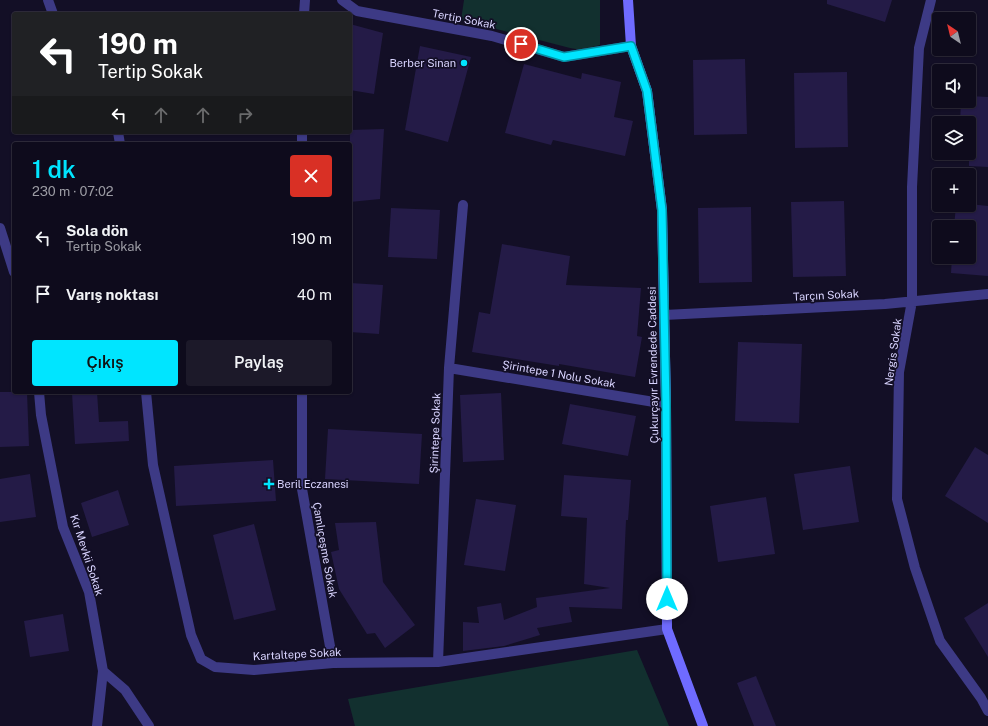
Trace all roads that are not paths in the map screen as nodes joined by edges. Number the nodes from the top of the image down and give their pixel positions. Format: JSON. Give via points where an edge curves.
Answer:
{"nodes":[{"id":1,"x":48,"y":0,"type":"edge"},
{"id":2,"x":305,"y":0,"type":"edge"},
{"id":3,"x":342,"y":0,"type":"edge"},
{"id":4,"x":359,"y":0,"type":"edge"},
{"id":5,"x":628,"y":0,"type":"edge"},
{"id":6,"x":932,"y":0,"type":"edge"},
{"id":7,"x":357,"y":11,"type":"junction"},
{"id":8,"x":52,"y":12,"type":"edge"},
{"id":9,"x":304,"y":12,"type":"edge"},
{"id":10,"x":631,"y":46,"type":"junction"},
{"id":11,"x":463,"y":205,"type":"dead end"},
{"id":12,"x":0,"y":228,"type":"edge"},
{"id":13,"x":12,"y":266,"type":"edge"},
{"id":14,"x":988,"y":294,"type":"edge"},
{"id":15,"x":912,"y":301,"type":"junction"},
{"id":16,"x":664,"y":316,"type":"junction"},
{"id":17,"x":449,"y":368,"type":"junction"},
{"id":18,"x":39,"y":394,"type":"edge"},
{"id":19,"x":146,"y":394,"type":"edge"},
{"id":20,"x":302,"y":394,"type":"edge"},
{"id":21,"x":666,"y":404,"type":"junction"},
{"id":22,"x":667,"y":629,"type":"junction"},
{"id":23,"x":438,"y":662,"type":"junction"},
{"id":24,"x":333,"y":663,"type":"junction"},
{"id":25,"x":103,"y":671,"type":"junction"},
{"id":26,"x":988,"y":711,"type":"edge"},
{"id":27,"x":97,"y":726,"type":"edge"},
{"id":28,"x":149,"y":726,"type":"edge"},
{"id":29,"x":703,"y":726,"type":"edge"}],
"edges":[{"from":1,"to":8,"type":"street"},
{"from":2,"to":9,"type":"street"},
{"from":3,"to":7,"type":"street","name":"Tertip Sokak"},
{"from":4,"to":7,"type":"street"},
{"from":5,"to":10,"type":"street","name":"Çukurçayır Evrendede Caddesi"},
{"from":6,"to":15,"type":"street","name":"Nergis Sokak","via":[[919,48],[912,187]]},
{"from":7,"to":10,"type":"street","name":"Tertip Sokak","via":[[492,36],[564,57]]},
{"from":10,"to":16,"type":"street","name":"Çukurçayır Evrendede Caddesi","via":[[647,91],[661,203]]},
{"from":11,"to":17,"type":"street","name":"Şirintepe Sokak"},
{"from":12,"to":13,"type":"street"},
{"from":14,"to":15,"type":"street","name":"Tarçın Sokak"},
{"from":15,"to":16,"type":"street","name":"Tarçın Sokak"},
{"from":15,"to":26,"type":"street","name":"Nergis Sokak","via":[[900,372],[897,499],[915,568],[940,641]]},
{"from":16,"to":21,"type":"street","name":"Çukurçayır Evrendede Caddesi"},
{"from":17,"to":21,"type":"street","name":"Şirintepe 1 Nolu Sokak"},
{"from":17,"to":23,"type":"street","name":"Şirintepe Sokak"},
{"from":18,"to":25,"type":"street","name":"Kır Mevkii Sokak","via":[[41,415],[64,527],[89,592]]},
{"from":19,"to":24,"type":"street","name":"Kartaltepe Sokak","via":[[153,465],[192,635],[201,659],[215,667],[254,670]]},
{"from":20,"to":24,"type":"street","name":"Çamlıçeşme Sokak","via":[[302,488]]},
{"from":21,"to":22,"type":"street","name":"Çukurçayır Evrendede Caddesi"},
{"from":22,"to":23,"type":"street","name":"Kartaltepe Sokak"},
{"from":22,"to":29,"type":"street","name":"Çukurçayır Evrendede Caddesi"},
{"from":23,"to":24,"type":"street","name":"Kartaltepe Sokak"},
{"from":25,"to":27,"type":"street","name":"Kır Mevkii Sokak"},
{"from":25,"to":28,"type":"street","via":[[125,690]]}]}
